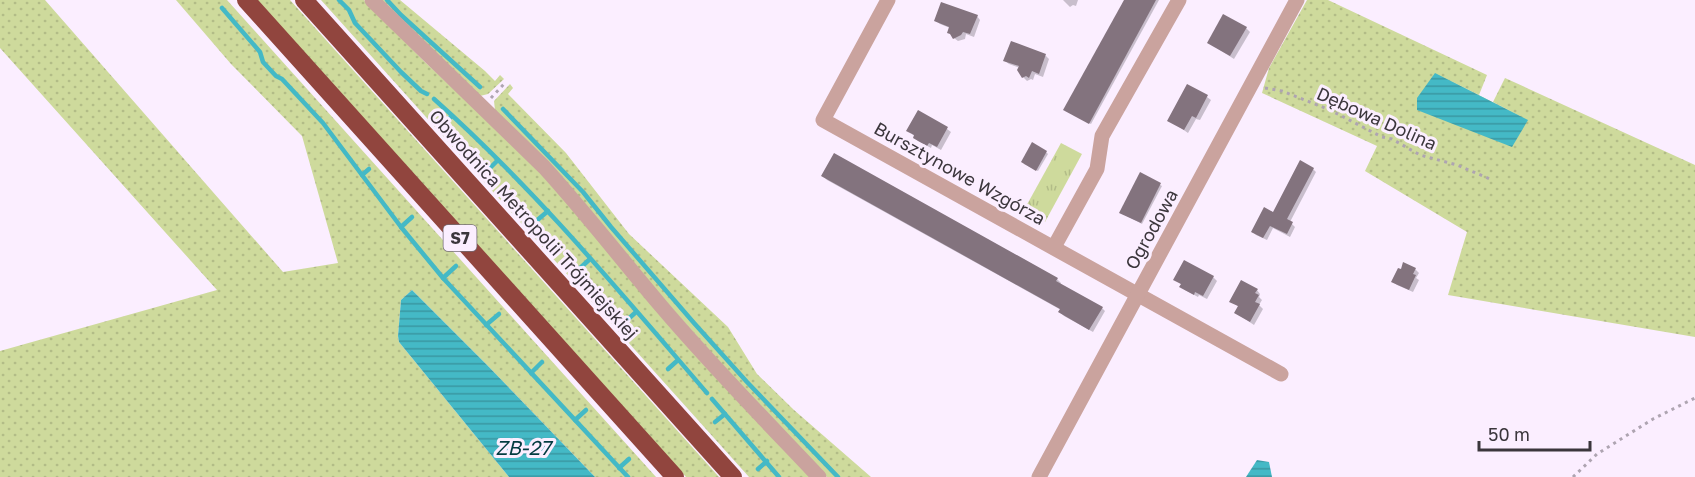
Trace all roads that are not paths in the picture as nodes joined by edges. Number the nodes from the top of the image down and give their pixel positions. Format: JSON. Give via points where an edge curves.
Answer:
{"nodes":[{"id":1,"x":246,"y":0,"type":"edge"},
{"id":2,"x":304,"y":0,"type":"edge"},
{"id":3,"x":372,"y":0,"type":"edge"},
{"id":4,"x":888,"y":0,"type":"edge"},
{"id":5,"x":1179,"y":0,"type":"edge"},
{"id":6,"x":1297,"y":0,"type":"edge"},
{"id":7,"x":1054,"y":247,"type":"junction"},
{"id":8,"x":1138,"y":294,"type":"junction"},
{"id":9,"x":1281,"y":374,"type":"dead end"},
{"id":10,"x":675,"y":477,"type":"edge"},
{"id":11,"x":733,"y":477,"type":"edge"},
{"id":12,"x":819,"y":477,"type":"edge"},
{"id":13,"x":1039,"y":477,"type":"edge"}],
"edges":[{"from":1,"to":10,"type":"highway","number":"S7"},
{"from":2,"to":11,"type":"highway","name":"Obwodnica Metropolii Trójmiejskiej","number":"S7"},
{"from":3,"to":12,"type":"street","via":[[544,167],[661,307]]},
{"from":4,"to":7,"type":"street","name":"Bursztynowe Wzgórza","via":[[823,120]]},
{"from":5,"to":7,"type":"street","name":"Bursztynowe Wzgórza","via":[[1102,136],[1097,169]]},
{"from":6,"to":8,"type":"street","name":"Ogrodowa"},
{"from":7,"to":8,"type":"street","name":"Bursztynowe Wzgórza"},
{"from":8,"to":9,"type":"street","name":"Bursztynowe Wzgórza"},
{"from":8,"to":13,"type":"street","name":"Ogrodowa"}]}
